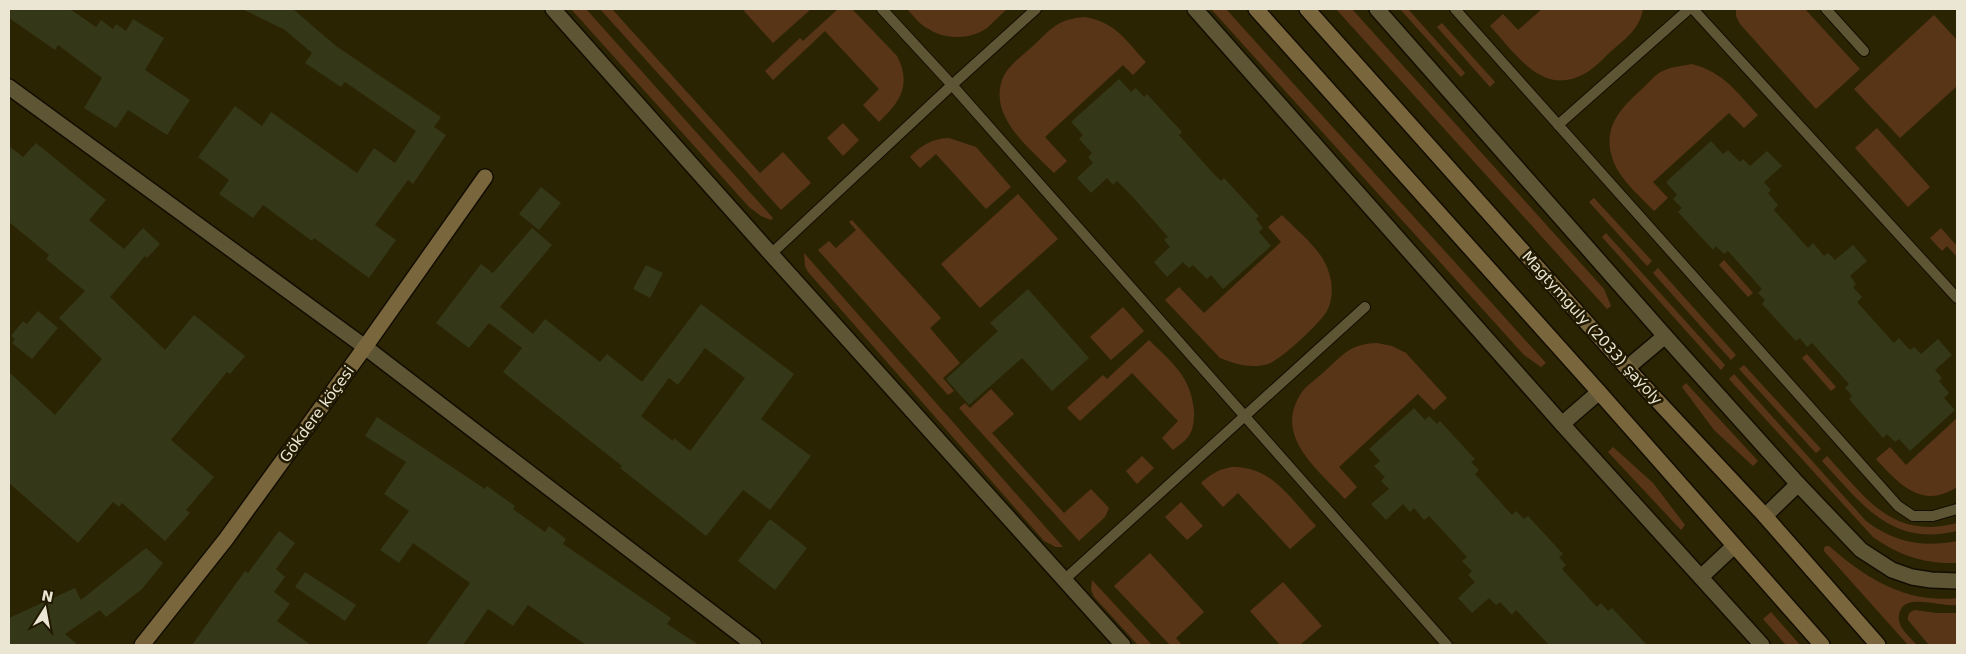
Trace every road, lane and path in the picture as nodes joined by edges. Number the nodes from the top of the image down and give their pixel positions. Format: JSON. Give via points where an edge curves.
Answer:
{"nodes":[{"id":1,"x":553,"y":9,"type":"edge"},
{"id":2,"x":882,"y":9,"type":"edge"},
{"id":3,"x":1036,"y":9,"type":"edge"},
{"id":4,"x":1195,"y":9,"type":"edge"},
{"id":5,"x":1256,"y":9,"type":"edge"},
{"id":6,"x":1307,"y":9,"type":"edge"},
{"id":7,"x":1378,"y":9,"type":"edge"},
{"id":8,"x":1455,"y":9,"type":"edge"},
{"id":9,"x":1689,"y":9,"type":"edge"},
{"id":10,"x":1693,"y":9,"type":"edge"},
{"id":11,"x":1826,"y":9,"type":"edge"},
{"id":12,"x":1864,"y":51,"type":"dead end"},
{"id":13,"x":952,"y":85,"type":"junction"},
{"id":14,"x":9,"y":87,"type":"edge"},
{"id":15,"x":1558,"y":125,"type":"junction"},
{"id":16,"x":485,"y":177,"type":"dead end"},
{"id":17,"x":771,"y":254,"type":"junction"},
{"id":18,"x":1957,"y":298,"type":"edge"},
{"id":19,"x":1365,"y":307,"type":"dead end"},
{"id":20,"x":1665,"y":336,"type":"junction"},
{"id":21,"x":365,"y":347,"type":"junction"},
{"id":22,"x":1627,"y":368,"type":"junction"},
{"id":23,"x":1600,"y":392,"type":"junction"},
{"id":24,"x":1244,"y":416,"type":"junction"},
{"id":25,"x":1562,"y":424,"type":"junction"},
{"id":26,"x":1798,"y":484,"type":"junction"},
{"id":27,"x":1957,"y":509,"type":"edge"},
{"id":28,"x":1765,"y":516,"type":"junction"},
{"id":29,"x":1734,"y":546,"type":"junction"},
{"id":30,"x":1701,"y":577,"type":"junction"},
{"id":31,"x":1064,"y":580,"type":"junction"},
{"id":32,"x":1957,"y":581,"type":"edge"},
{"id":33,"x":142,"y":645,"type":"edge"},
{"id":34,"x":754,"y":645,"type":"edge"},
{"id":35,"x":1123,"y":645,"type":"edge"},
{"id":36,"x":1447,"y":645,"type":"edge"},
{"id":37,"x":1762,"y":645,"type":"edge"},
{"id":38,"x":1822,"y":645,"type":"edge"},
{"id":39,"x":1878,"y":645,"type":"edge"}],
"edges":[{"from":1,"to":17,"type":"street"},
{"from":2,"to":13,"type":"lane"},
{"from":3,"to":13,"type":"lane"},
{"from":4,"to":25,"type":"street"},
{"from":5,"to":23,"type":"main road"},
{"from":6,"to":22,"type":"main road","name":"Magtymguly (2033) şaýoly"},
{"from":7,"to":20,"type":"street"},
{"from":8,"to":15,"type":"lane"},
{"from":9,"to":15,"type":"lane"},
{"from":10,"to":18,"type":"lane"},
{"from":11,"to":12,"type":"lane"},
{"from":13,"to":17,"type":"lane"},
{"from":13,"to":24,"type":"lane"},
{"from":14,"to":21,"type":"street"},
{"from":15,"to":27,"type":"lane","via":[[1898,506],[1913,516],[1933,516]]},
{"from":16,"to":21,"type":"main road","name":"Gökdere köçesi"},
{"from":17,"to":31,"type":"street"},
{"from":19,"to":24,"type":"lane"},
{"from":20,"to":22,"type":"street"},
{"from":20,"to":26,"type":"street"},
{"from":21,"to":33,"type":"main road","name":"Gökdere köçesi","via":[[226,539]]},
{"from":21,"to":34,"type":"street"},
{"from":22,"to":28,"type":"main road","name":"Magtymguly (2033) şaýoly"},
{"from":23,"to":25,"type":"street"},
{"from":23,"to":29,"type":"main road"},
{"from":24,"to":31,"type":"lane"},
{"from":24,"to":36,"type":"lane"},
{"from":25,"to":30,"type":"street"},
{"from":26,"to":28,"type":"street"},
{"from":26,"to":32,"type":"street","via":[[1861,550],[1877,562],[1912,577]]},
{"from":28,"to":39,"type":"main road","name":"Magtymguly (2033) şaýoly"},
{"from":29,"to":30,"type":"street"},
{"from":29,"to":38,"type":"main road"},
{"from":30,"to":37,"type":"street"},
{"from":31,"to":35,"type":"street"}]}
